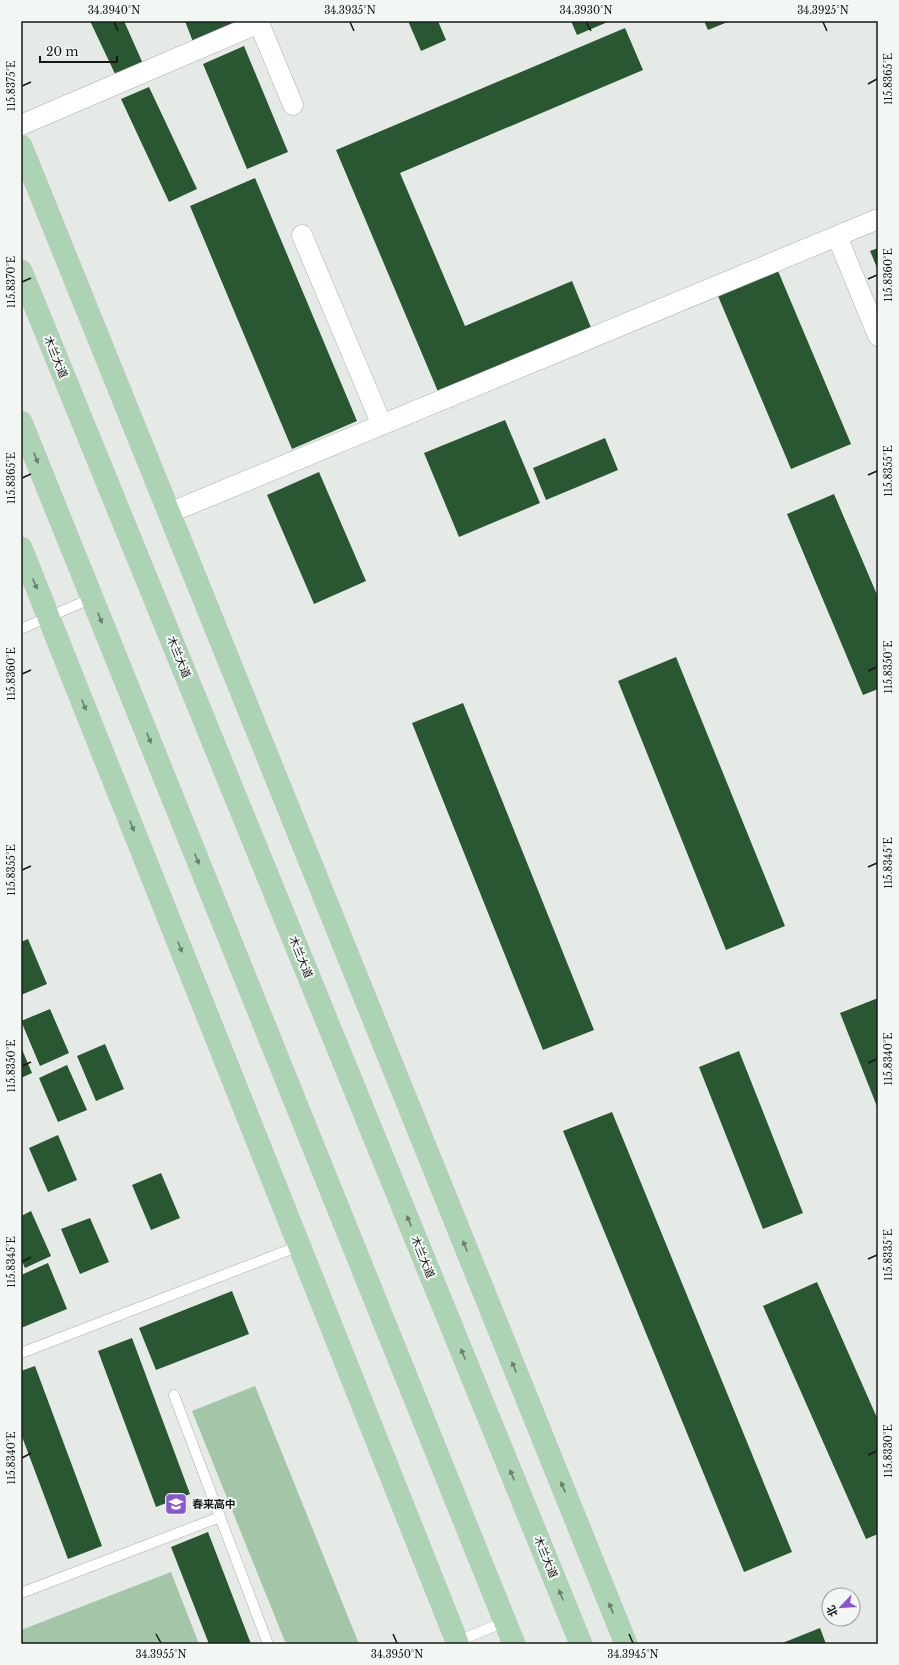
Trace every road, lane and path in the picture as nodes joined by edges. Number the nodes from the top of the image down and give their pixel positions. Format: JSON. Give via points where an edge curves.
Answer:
{"nodes":[{"id":1,"x":293,"y":105,"type":"dead end"},
{"id":2,"x":21,"y":125,"type":"edge"},
{"id":3,"x":21,"y":146,"type":"edge"},
{"id":4,"x":878,"y":219,"type":"edge"},
{"id":5,"x":302,"y":235,"type":"dead end"},
{"id":6,"x":837,"y":236,"type":"junction"},
{"id":7,"x":21,"y":271,"type":"edge"},
{"id":8,"x":878,"y":336,"type":"edge"},
{"id":9,"x":21,"y":422,"type":"edge"},
{"id":10,"x":382,"y":425,"type":"junction"},
{"id":11,"x":169,"y":513,"type":"junction"},
{"id":12,"x":21,"y":548,"type":"edge"},
{"id":13,"x":92,"y":598,"type":"junction"},
{"id":14,"x":48,"y":616,"type":"junction"},
{"id":15,"x":21,"y":629,"type":"edge"},
{"id":16,"x":299,"y":1246,"type":"junction"},
{"id":17,"x":21,"y":1353,"type":"edge"},
{"id":18,"x":174,"y":1395,"type":"dead end"},
{"id":19,"x":220,"y":1517,"type":"junction"},
{"id":20,"x":21,"y":1593,"type":"edge"},
{"id":21,"x":505,"y":1622,"type":"junction"},
{"id":22,"x":455,"y":1643,"type":"edge"},
{"id":23,"x":268,"y":1644,"type":"edge"},
{"id":24,"x":514,"y":1644,"type":"edge"},
{"id":25,"x":581,"y":1644,"type":"edge"},
{"id":26,"x":626,"y":1644,"type":"edge"}],
"edges":[{"from":1,"to":2,"type":"street","via":[[259,22]]},
{"from":3,"to":11,"type":"main road"},
{"from":4,"to":6,"type":"street"},
{"from":5,"to":10,"type":"street"},
{"from":6,"to":8,"type":"street"},
{"from":6,"to":10,"type":"street"},
{"from":25,"to":7,"type":"main road","name":"木兰大道","one_way":true},
{"from":9,"to":13,"type":"main road","one_way":true},
{"from":10,"to":11,"type":"street"},
{"from":26,"to":11,"type":"main road","one_way":true},
{"from":12,"to":14,"type":"main road","one_way":true},
{"from":13,"to":14,"type":"lane"},
{"from":13,"to":21,"type":"main road","one_way":true},
{"from":14,"to":15,"type":"lane"},
{"from":14,"to":16,"type":"main road","one_way":true},
{"from":16,"to":17,"type":"lane"},
{"from":16,"to":22,"type":"main road"},
{"from":18,"to":19,"type":"lane"},
{"from":19,"to":20,"type":"lane"},
{"from":19,"to":23,"type":"lane"},
{"from":21,"to":22,"type":"lane"},
{"from":21,"to":24,"type":"main road"}]}
